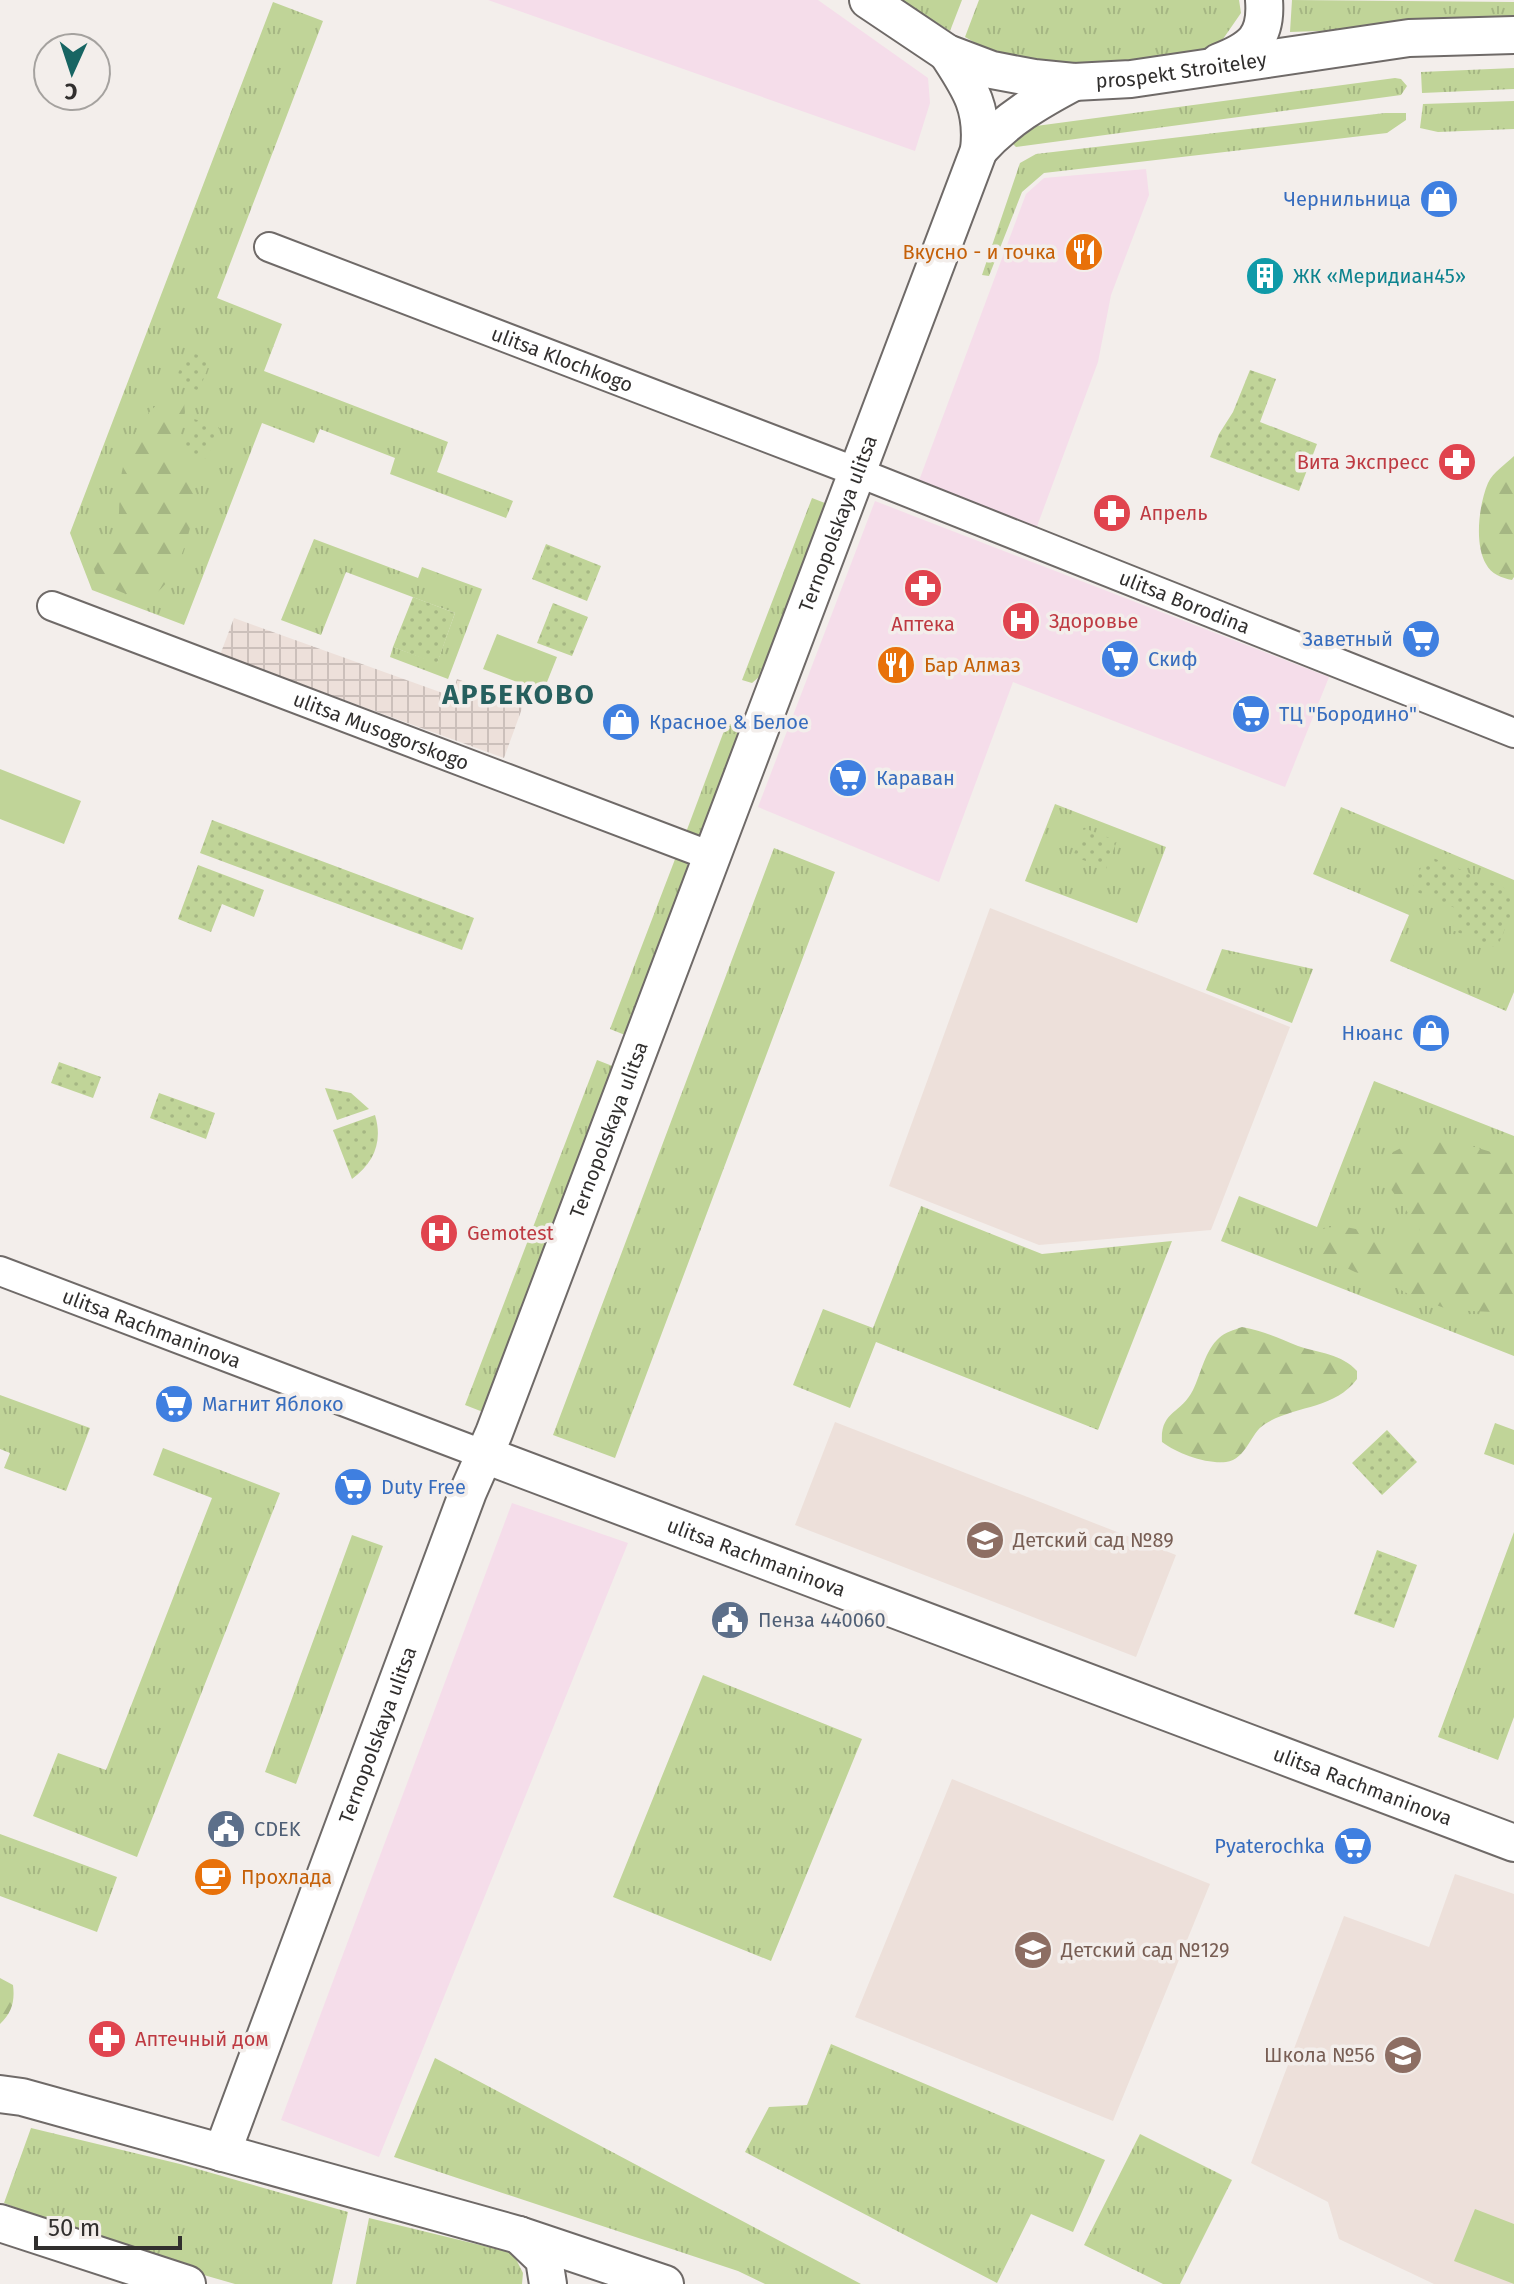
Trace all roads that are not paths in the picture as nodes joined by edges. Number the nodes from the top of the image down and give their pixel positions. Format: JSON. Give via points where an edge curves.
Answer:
{"nodes":[{"id":1,"x":868,"y":0,"type":"edge"},
{"id":2,"x":1264,"y":0,"type":"edge"},
{"id":3,"x":1514,"y":35,"type":"edge"},
{"id":4,"x":947,"y":53,"type":"junction"},
{"id":5,"x":1199,"y":69,"type":"junction"},
{"id":6,"x":1074,"y":82,"type":"junction"},
{"id":7,"x":979,"y":150,"type":"junction"},
{"id":8,"x":269,"y":247,"type":"dead end"},
{"id":9,"x":857,"y":472,"type":"junction"},
{"id":10,"x":52,"y":606,"type":"dead end"},
{"id":11,"x":1514,"y":733,"type":"edge"},
{"id":12,"x":711,"y":856,"type":"junction"},
{"id":13,"x":0,"y":1271,"type":"edge"},
{"id":14,"x":485,"y":1455,"type":"junction"},
{"id":15,"x":1514,"y":1843,"type":"edge"},
{"id":16,"x":0,"y":2094,"type":"edge"},
{"id":17,"x":222,"y":2153,"type":"junction"},
{"id":18,"x":0,"y":2223,"type":"edge"},
{"id":19,"x":519,"y":2235,"type":"junction"},
{"id":20,"x":187,"y":2284,"type":"edge"},
{"id":21,"x":548,"y":2284,"type":"edge"},
{"id":22,"x":665,"y":2284,"type":"edge"}],
"edges":[{"from":1,"to":4,"type":"main road","name":"prospekt Stroiteley"},
{"from":2,"to":5,"type":"main road","via":[[1257,40],[1240,54]]},
{"from":3,"to":5,"type":"main road","name":"prospekt Stroiteley","via":[[1409,38]]},
{"from":4,"to":6,"type":"main road","name":"prospekt Stroiteley","via":[[992,70]]},
{"from":4,"to":7,"type":"main road","name":"Ternopolskaya ulitsa","via":[[979,109]]},
{"from":5,"to":6,"type":"main road","name":"prospekt Stroiteley"},
{"from":6,"to":7,"type":"main road","name":"Ternopolskaya ulitsa","via":[[1022,110]]},
{"from":7,"to":9,"type":"main road","name":"Ternopolskaya ulitsa"},
{"from":8,"to":9,"type":"street","name":"ulitsa Klochkogo"},
{"from":9,"to":11,"type":"street","name":"ulitsa Borodina"},
{"from":9,"to":12,"type":"main road","name":"Ternopolskaya ulitsa"},
{"from":10,"to":12,"type":"street","name":"ulitsa Musogorskogo"},
{"from":12,"to":14,"type":"main road","name":"Ternopolskaya ulitsa"},
{"from":13,"to":14,"type":"street","name":"ulitsa Rachmaninova"},
{"from":14,"to":15,"type":"main road","name":"ulitsa Rachmaninova"},
{"from":14,"to":17,"type":"main road","name":"Ternopolskaya ulitsa"},
{"from":16,"to":17,"type":"main road"},
{"from":17,"to":19,"type":"main road"},
{"from":18,"to":20,"type":"main road"},
{"from":19,"to":21,"type":"main road","via":[[544,2259]]},
{"from":19,"to":22,"type":"main road"}]}
